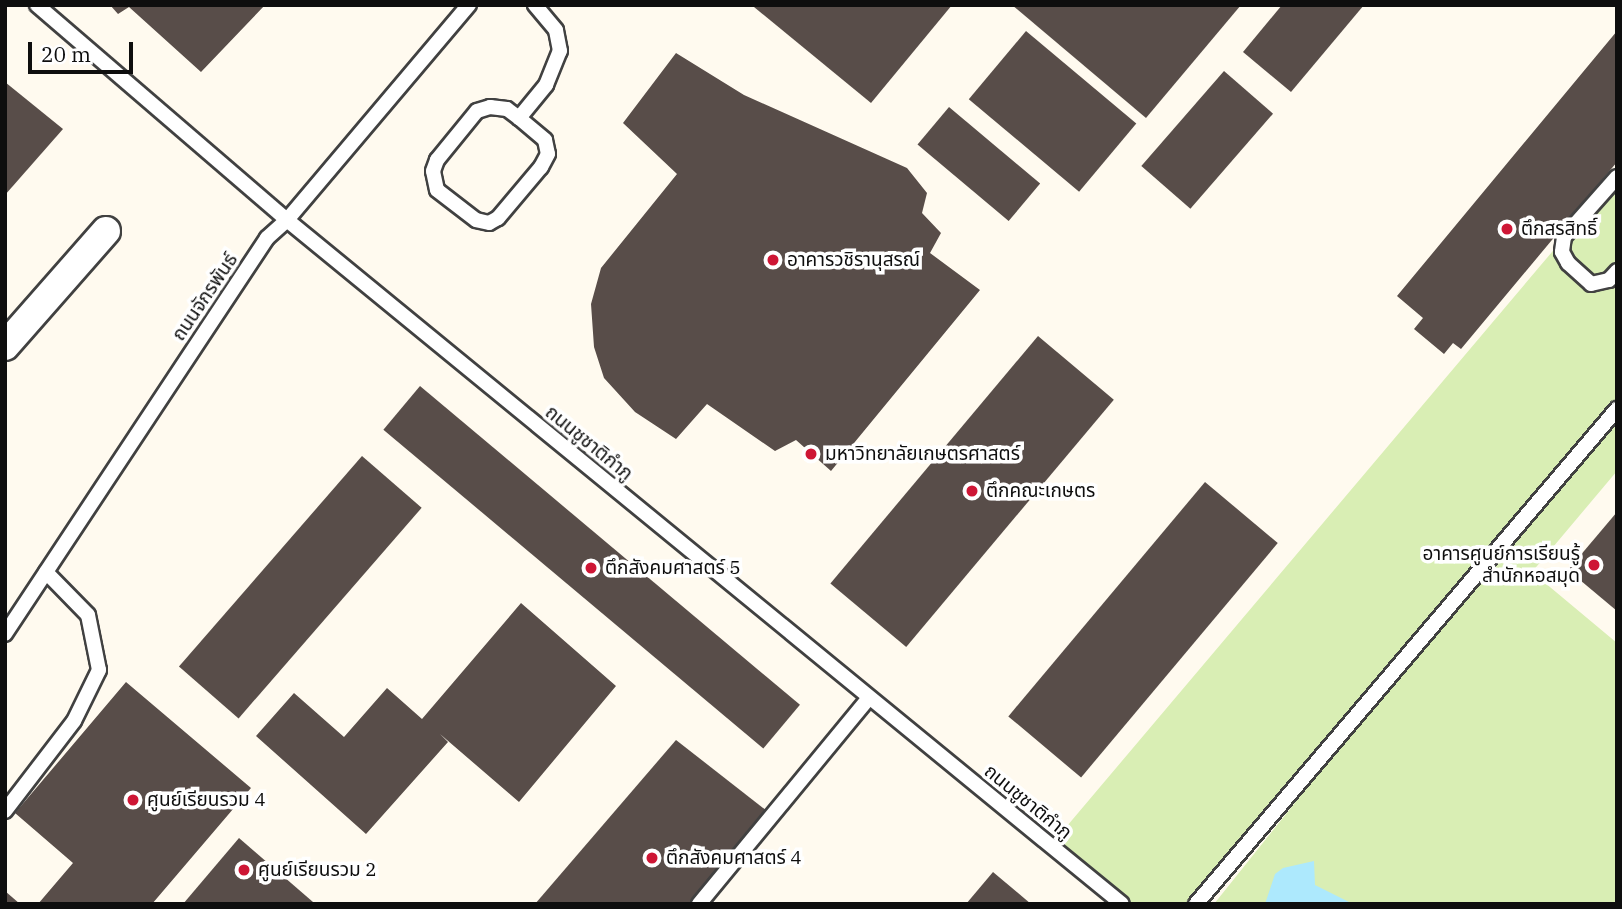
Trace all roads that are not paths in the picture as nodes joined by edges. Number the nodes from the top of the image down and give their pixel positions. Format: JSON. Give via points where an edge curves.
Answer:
{"nodes":[{"id":1,"x":37,"y":5,"type":"edge"},
{"id":2,"x":469,"y":5,"type":"edge"},
{"id":3,"x":535,"y":5,"type":"edge"},
{"id":4,"x":519,"y":118,"type":"junction"},
{"id":5,"x":1617,"y":177,"type":"edge"},
{"id":6,"x":287,"y":220,"type":"junction"},
{"id":7,"x":106,"y":231,"type":"dead end"},
{"id":8,"x":1617,"y":271,"type":"edge"},
{"id":9,"x":5,"y":346,"type":"edge"},
{"id":10,"x":1617,"y":409,"type":"edge"},
{"id":11,"x":46,"y":572,"type":"junction"},
{"id":12,"x":5,"y":634,"type":"edge"},
{"id":13,"x":869,"y":698,"type":"junction"},
{"id":14,"x":5,"y":811,"type":"edge"},
{"id":15,"x":699,"y":904,"type":"edge"},
{"id":16,"x":1122,"y":904,"type":"edge"},
{"id":17,"x":1196,"y":904,"type":"edge"}],
"edges":[{"from":1,"to":6,"type":"lane","name":"ถนนชูชาติกำภู"},
{"from":2,"to":6,"type":"lane","name":"ถนนจักรพันธ์"},
{"from":3,"to":4,"type":"lane","via":[[556,30],[560,51],[546,85]]},
{"from":4,"to":4,"type":"lane","via":[[545,140],[548,153],[498,218],[489,223],[476,220],[437,190],[433,182],[437,159],[477,110],[507,109]]},
{"from":5,"to":8,"type":"lane","via":[[1564,237],[1562,252],[1591,284],[1609,280]]},
{"from":6,"to":11,"type":"lane","name":"ถนนจักรพันธ์","via":[[267,238]]},
{"from":6,"to":13,"type":"lane","name":"ถนนชูชาติกำภู"},
{"from":7,"to":9,"type":"street"},
{"from":10,"to":17,"type":"lane"},
{"from":11,"to":12,"type":"lane","name":"ถนนจักรพันธ์"},
{"from":11,"to":14,"type":"lane","via":[[88,615],[99,670],[74,722]]},
{"from":13,"to":15,"type":"lane"},
{"from":13,"to":16,"type":"lane","name":"ถนนชูชาติกำภู"}]}
